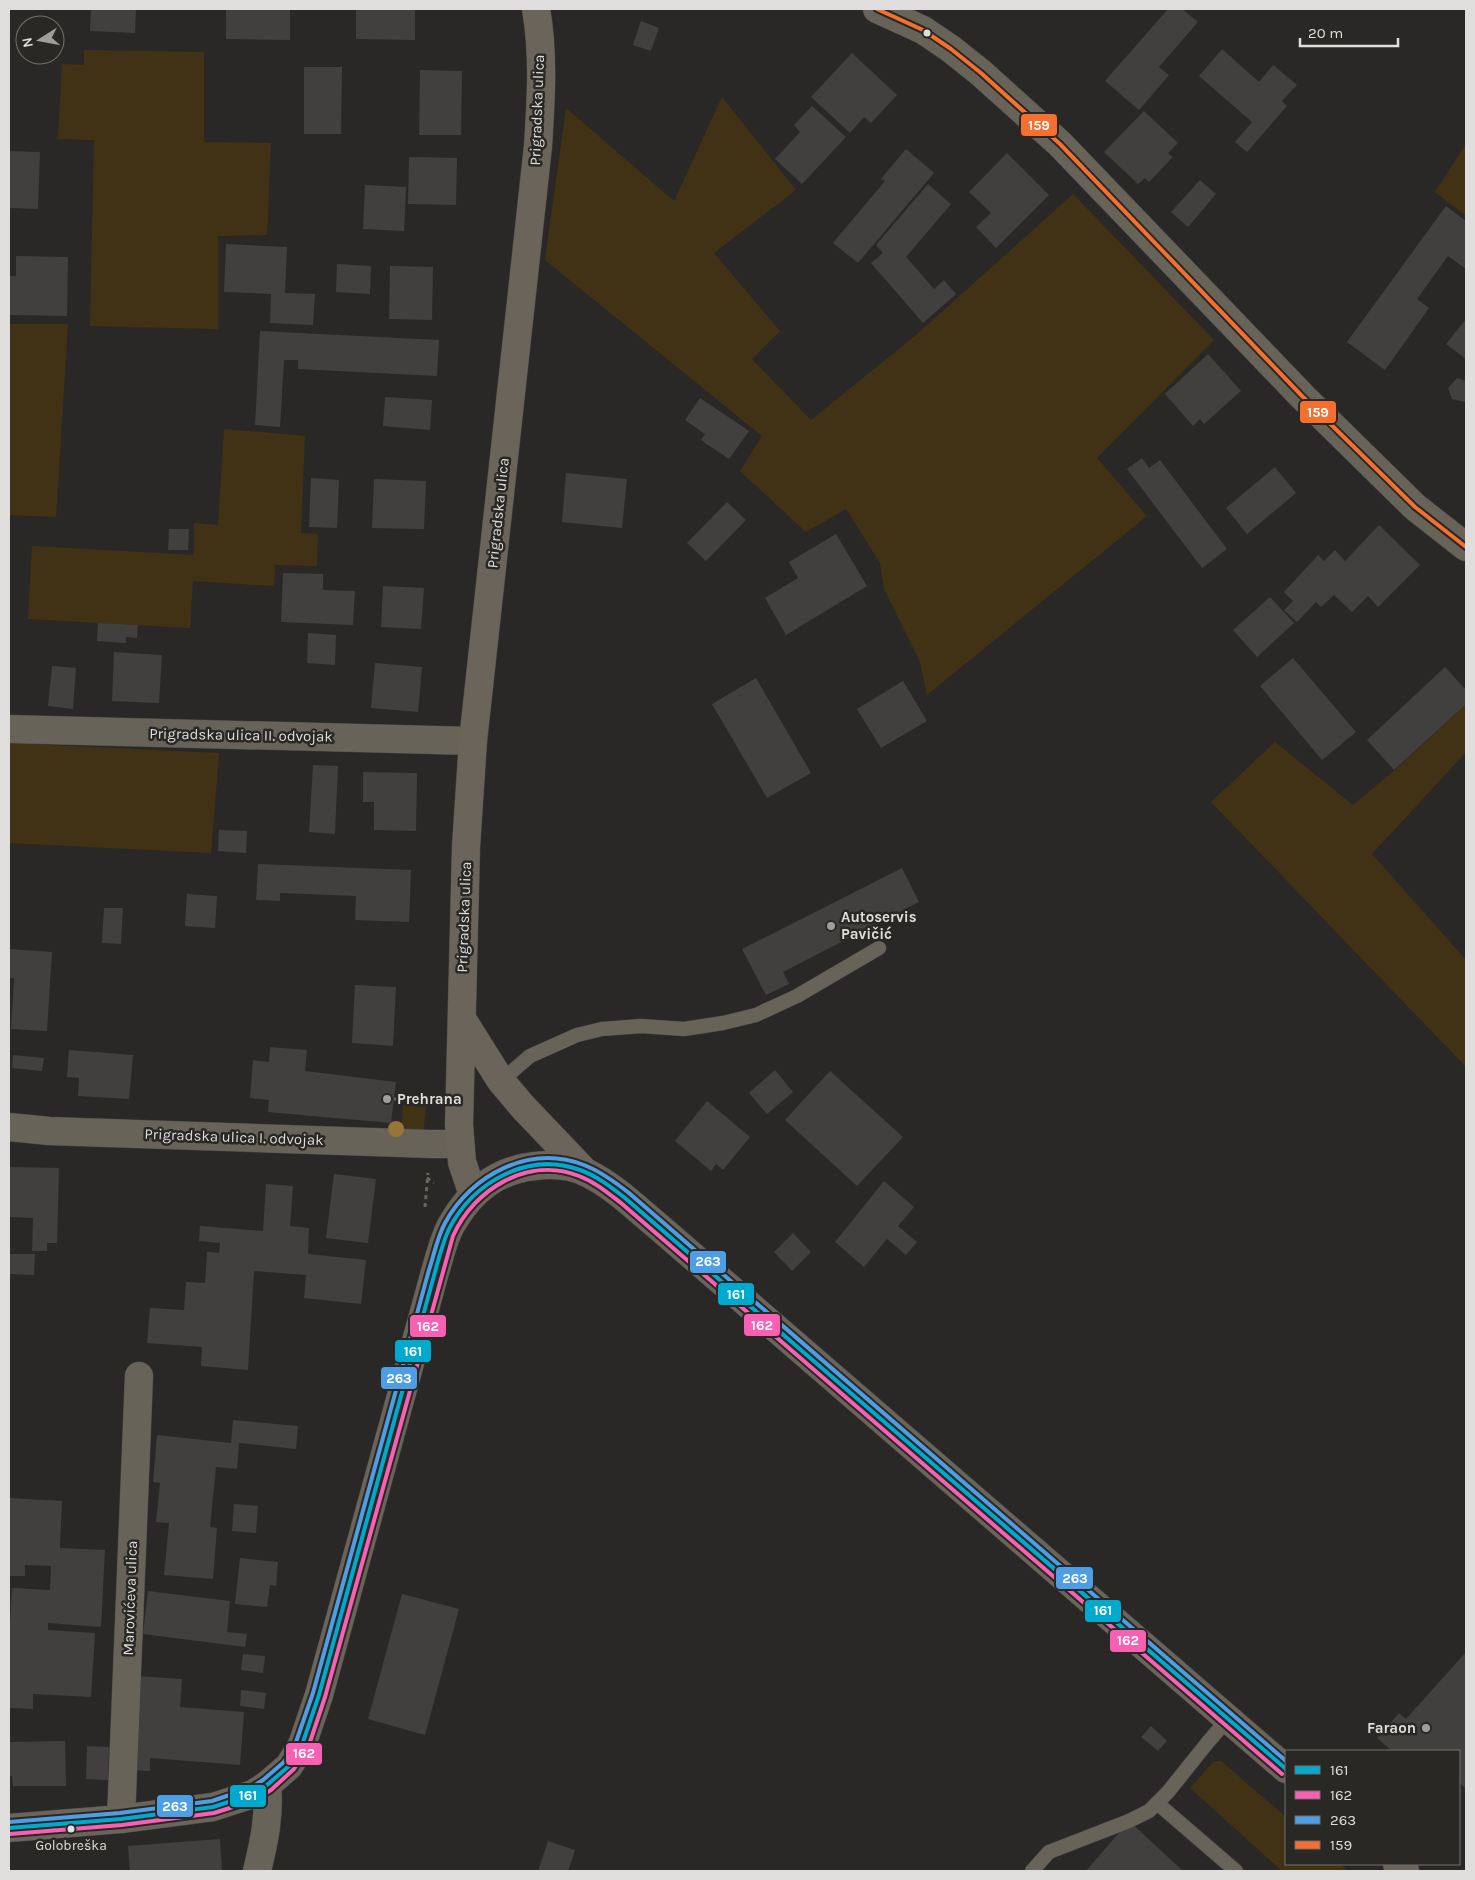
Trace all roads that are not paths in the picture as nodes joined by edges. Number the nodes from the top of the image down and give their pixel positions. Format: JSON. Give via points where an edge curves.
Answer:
{"nodes":[{"id":1,"x":536,"y":9,"type":"edge"},
{"id":2,"x":878,"y":9,"type":"edge"},
{"id":3,"x":1466,"y":547,"type":"edge"},
{"id":4,"x":9,"y":729,"type":"edge"},
{"id":5,"x":473,"y":740,"type":"junction"},
{"id":6,"x":879,"y":948,"type":"dead end"},
{"id":7,"x":462,"y":1018,"type":"junction"},
{"id":8,"x":501,"y":1081,"type":"junction"},
{"id":9,"x":9,"y":1127,"type":"edge"},
{"id":10,"x":459,"y":1144,"type":"junction"},
{"id":11,"x":585,"y":1172,"type":"junction"},
{"id":12,"x":473,"y":1195,"type":"junction"},
{"id":13,"x":138,"y":1376,"type":"dead end"},
{"id":14,"x":1228,"y":1719,"type":"junction"},
{"id":15,"x":1285,"y":1768,"type":"edge"},
{"id":16,"x":267,"y":1785,"type":"junction"},
{"id":17,"x":1157,"y":1803,"type":"junction"},
{"id":18,"x":121,"y":1819,"type":"junction"},
{"id":19,"x":9,"y":1828,"type":"edge"},
{"id":20,"x":257,"y":1871,"type":"edge"},
{"id":21,"x":1032,"y":1871,"type":"edge"},
{"id":22,"x":1236,"y":1871,"type":"edge"}],
"edges":[{"from":1,"to":5,"type":"main road","name":"Prigradska ulica","via":[[542,84],[538,146]]},
{"from":2,"to":3,"type":"street","via":[[923,30],[951,49],[1060,144],[1302,396],[1415,507]]},
{"from":4,"to":5,"type":"street","name":"Prigradska ulica II. odvojak"},
{"from":5,"to":7,"type":"main road","name":"Prigradska ulica","via":[[466,848]]},
{"from":6,"to":8,"type":"lane","via":[[797,996],[756,1015],[684,1029],[641,1026],[577,1035],[530,1056]]},
{"from":7,"to":8,"type":"main road"},
{"from":7,"to":10,"type":"main road","name":"Prigradska ulica"},
{"from":8,"to":11,"type":"main road"},
{"from":9,"to":10,"type":"street","name":"Prigradska ulica I. odvojak"},
{"from":10,"to":12,"type":"main road","name":"Prigradska ulica"},
{"from":11,"to":12,"type":"main road","via":[[566,1166],[546,1165],[513,1170],[499,1175]]},
{"from":11,"to":14,"type":"main road","via":[[603,1182],[660,1228]]},
{"from":12,"to":16,"type":"main road","via":[[452,1223],[437,1264],[319,1695],[302,1745],[289,1766]]},
{"from":13,"to":18,"type":"street","name":"Marovićeva ulica"},
{"from":14,"to":15,"type":"main road"},
{"from":14,"to":17,"type":"lane"},
{"from":16,"to":18,"type":"main road","via":[[253,1794],[214,1807]]},
{"from":16,"to":20,"type":"street","via":[[266,1835]]},
{"from":17,"to":21,"type":"lane","via":[[1129,1821],[1049,1852]]},
{"from":17,"to":22,"type":"lane"},
{"from":18,"to":19,"type":"main road"}]}
